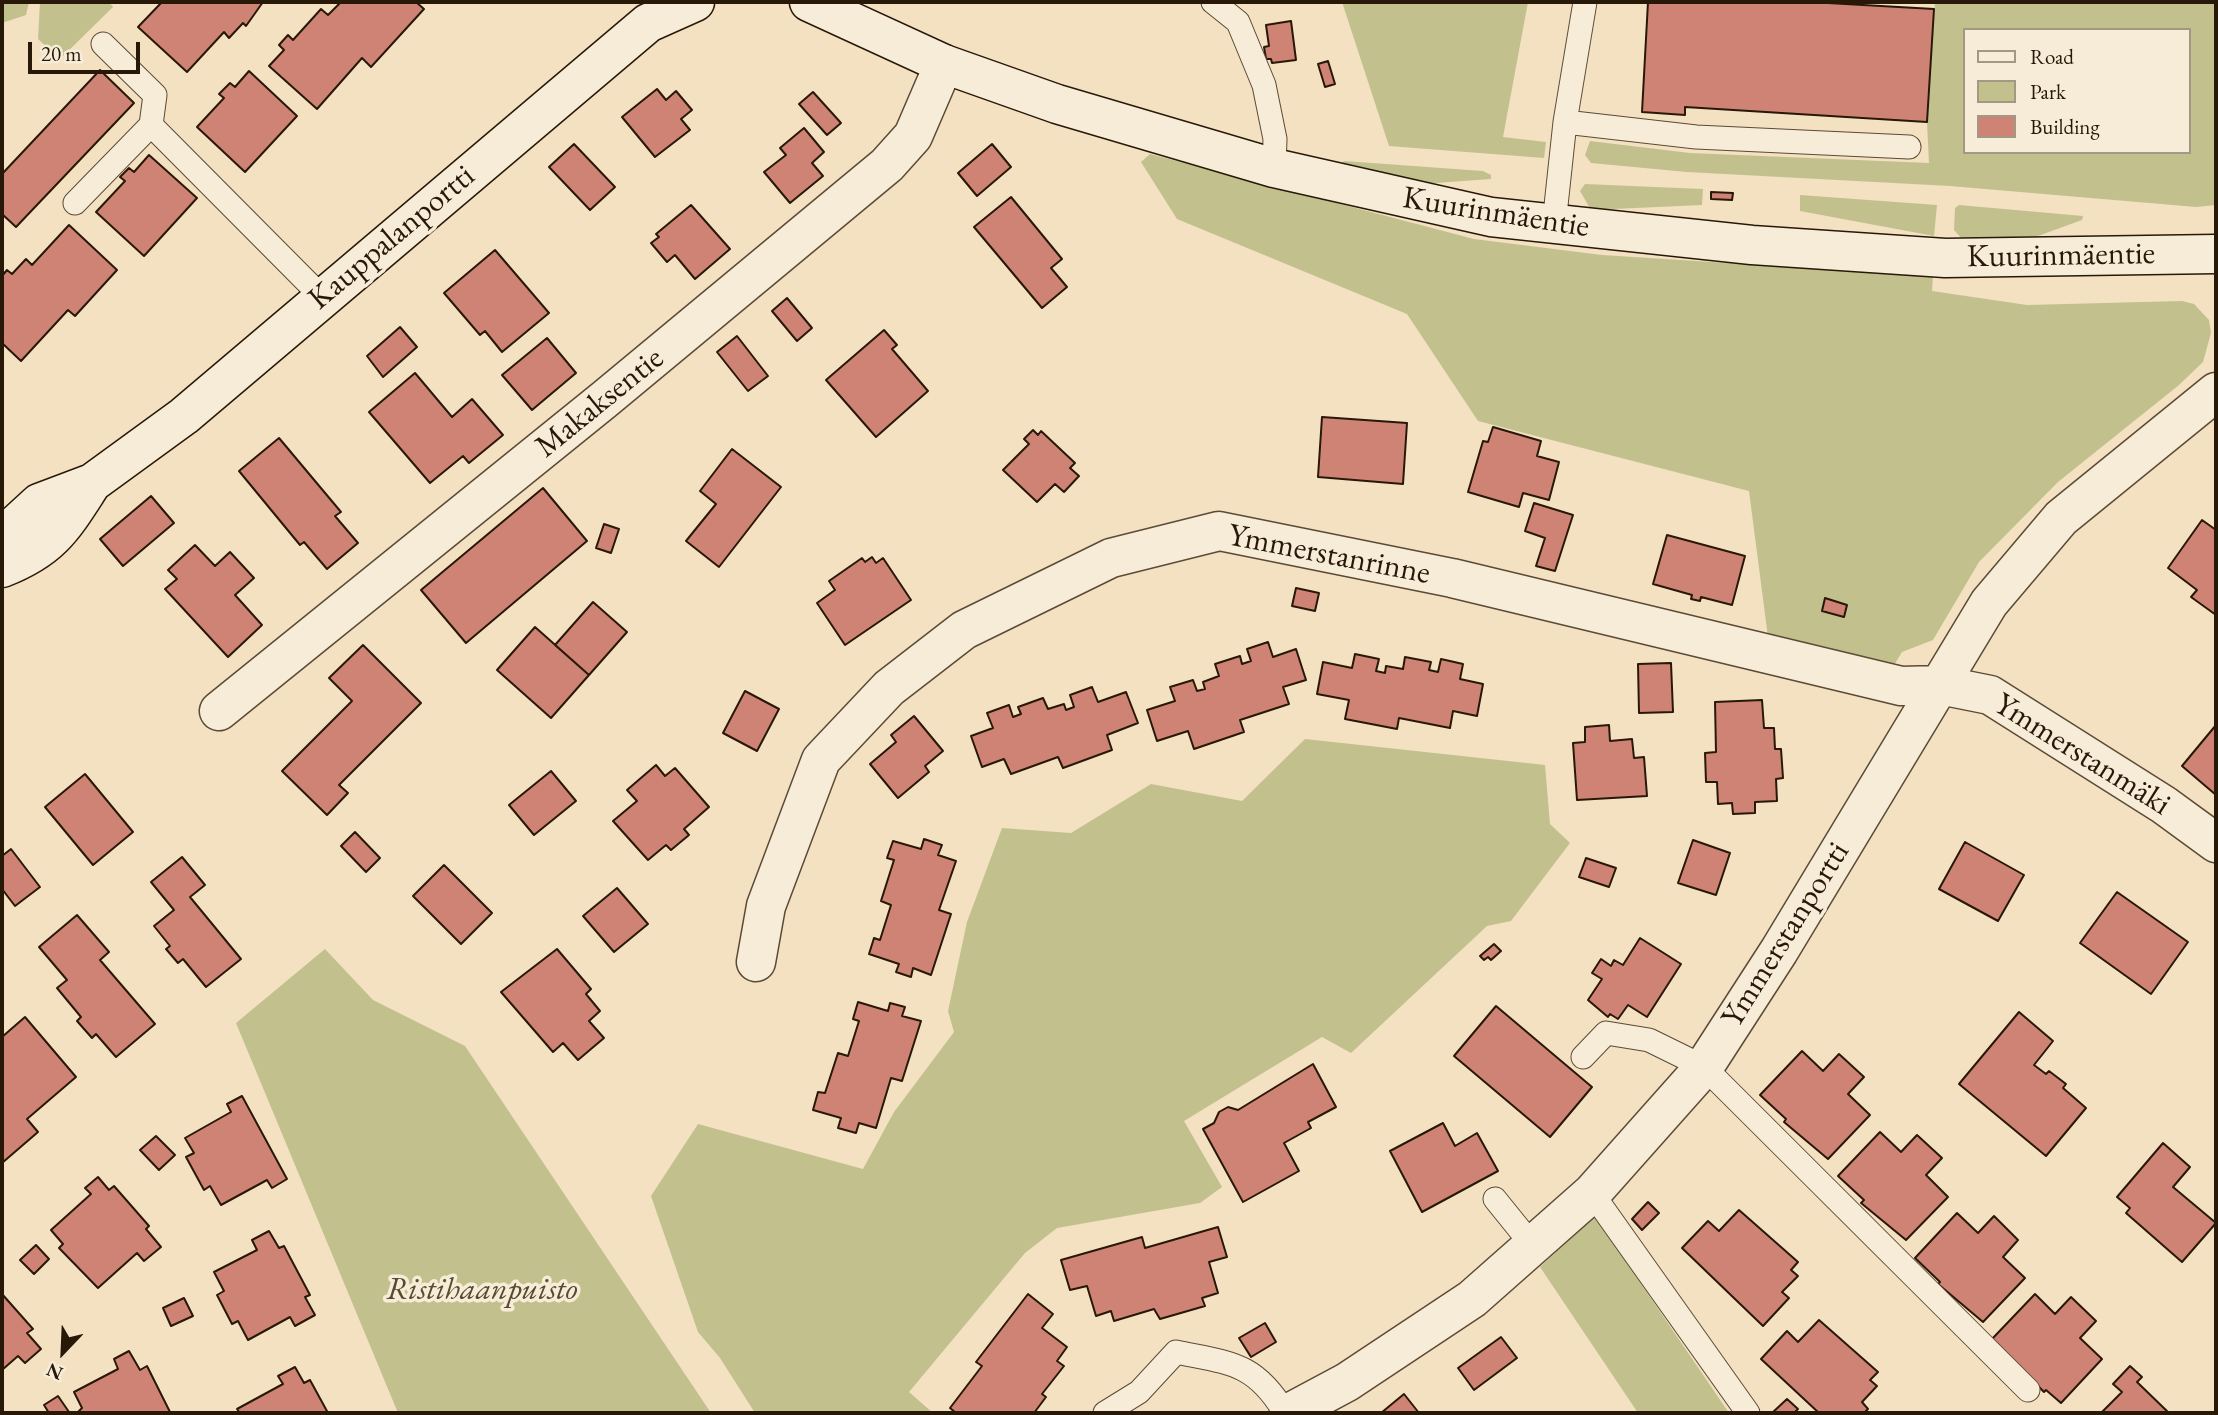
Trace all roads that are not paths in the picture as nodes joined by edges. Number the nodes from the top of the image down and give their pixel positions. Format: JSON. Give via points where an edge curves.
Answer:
{"nodes":[{"id":1,"x":695,"y":2,"type":"edge"},
{"id":2,"x":809,"y":2,"type":"edge"},
{"id":3,"x":1213,"y":2,"type":"edge"},
{"id":4,"x":1585,"y":2,"type":"edge"},
{"id":5,"x":103,"y":44,"type":"dead end"},
{"id":6,"x":944,"y":64,"type":"junction"},
{"id":7,"x":1566,"y":122,"type":"junction"},
{"id":8,"x":150,"y":125,"type":"junction"},
{"id":9,"x":1909,"y":147,"type":"dead end"},
{"id":10,"x":1274,"y":168,"type":"junction"},
{"id":11,"x":75,"y":204,"type":"dead end"},
{"id":12,"x":1554,"y":224,"type":"junction"},
{"id":13,"x":2216,"y":254,"type":"edge"},
{"id":14,"x":322,"y":297,"type":"junction"},
{"id":15,"x":2216,"y":392,"type":"edge"},
{"id":16,"x":92,"y":483,"type":"junction"},
{"id":17,"x":2,"y":537,"type":"edge"},
{"id":18,"x":2,"y":568,"type":"edge"},
{"id":19,"x":1940,"y":685,"type":"junction"},
{"id":20,"x":219,"y":711,"type":"dead end"},
{"id":21,"x":2216,"y":843,"type":"edge"},
{"id":22,"x":756,"y":962,"type":"dead end"},
{"id":23,"x":1583,"y":1057,"type":"dead end"},
{"id":24,"x":1704,"y":1067,"type":"junction"},
{"id":25,"x":1592,"y":1193,"type":"junction"},
{"id":26,"x":1495,"y":1199,"type":"dead end"},
{"id":27,"x":1533,"y":1246,"type":"junction"},
{"id":28,"x":2028,"y":1390,"type":"dead end"},
{"id":29,"x":1105,"y":1413,"type":"edge"},
{"id":30,"x":1287,"y":1413,"type":"edge"},
{"id":31,"x":1748,"y":1413,"type":"edge"}],
"edges":[{"from":1,"to":14,"type":"street","name":"Kauppalanportti","via":[[648,23]]},
{"from":2,"to":6,"type":"street","name":"Kuurinmäentie"},
{"from":3,"to":10,"type":"lane","via":[[1238,22],[1264,85],[1275,139]]},
{"from":4,"to":7,"type":"lane"},
{"from":5,"to":8,"type":"lane","via":[[155,95]]},
{"from":6,"to":10,"type":"street","name":"Kuurinmäentie","via":[[1057,104]]},
{"from":6,"to":20,"type":"street","name":"Makaksentie","via":[[913,136],[887,165]]},
{"from":7,"to":9,"type":"lane","via":[[1696,137]]},
{"from":7,"to":12,"type":"lane"},
{"from":8,"to":11,"type":"lane"},
{"from":8,"to":14,"type":"lane"},
{"from":10,"to":12,"type":"street","name":"Kuurinmäentie","via":[[1491,217]]},
{"from":12,"to":13,"type":"street","name":"Kuurinmäentie","via":[[1752,245],[1945,258]]},
{"from":14,"to":16,"type":"street","name":"Kauppalanportti","via":[[184,415]]},
{"from":15,"to":19,"type":"street","name":"Ymmerstanportti","via":[[2061,518],[1989,603]]},
{"from":16,"to":17,"type":"street","name":"Kauppalanportti","via":[[39,503]]},
{"from":16,"to":18,"type":"street","name":"Kauppalanportti","via":[[62,529],[31,557]]},
{"from":19,"to":21,"type":"street","name":"Ymmerstanmäki","via":[[1990,695]]},
{"from":19,"to":22,"type":"street","name":"Ymmerstanrinne","via":[[1901,686],[1465,582],[1219,531],[1111,558],[964,630],[889,688],[821,760],[766,906]]},
{"from":19,"to":24,"type":"street","name":"Ymmerstanportti"},
{"from":23,"to":24,"type":"lane","via":[[1606,1032],[1649,1040]]},
{"from":24,"to":25,"type":"street","name":"Ymmerstanportti"},
{"from":24,"to":28,"type":"lane"},
{"from":25,"to":27,"type":"street","name":"Ymmerstanportti"},
{"from":25,"to":31,"type":"lane"},
{"from":26,"to":27,"type":"lane"},
{"from":27,"to":30,"type":"street","name":"Ymmerstanportti","via":[[1472,1299],[1347,1382]]},
{"from":29,"to":30,"type":"lane","via":[[1139,1392],[1176,1352],[1242,1366],[1273,1392]]}]}
